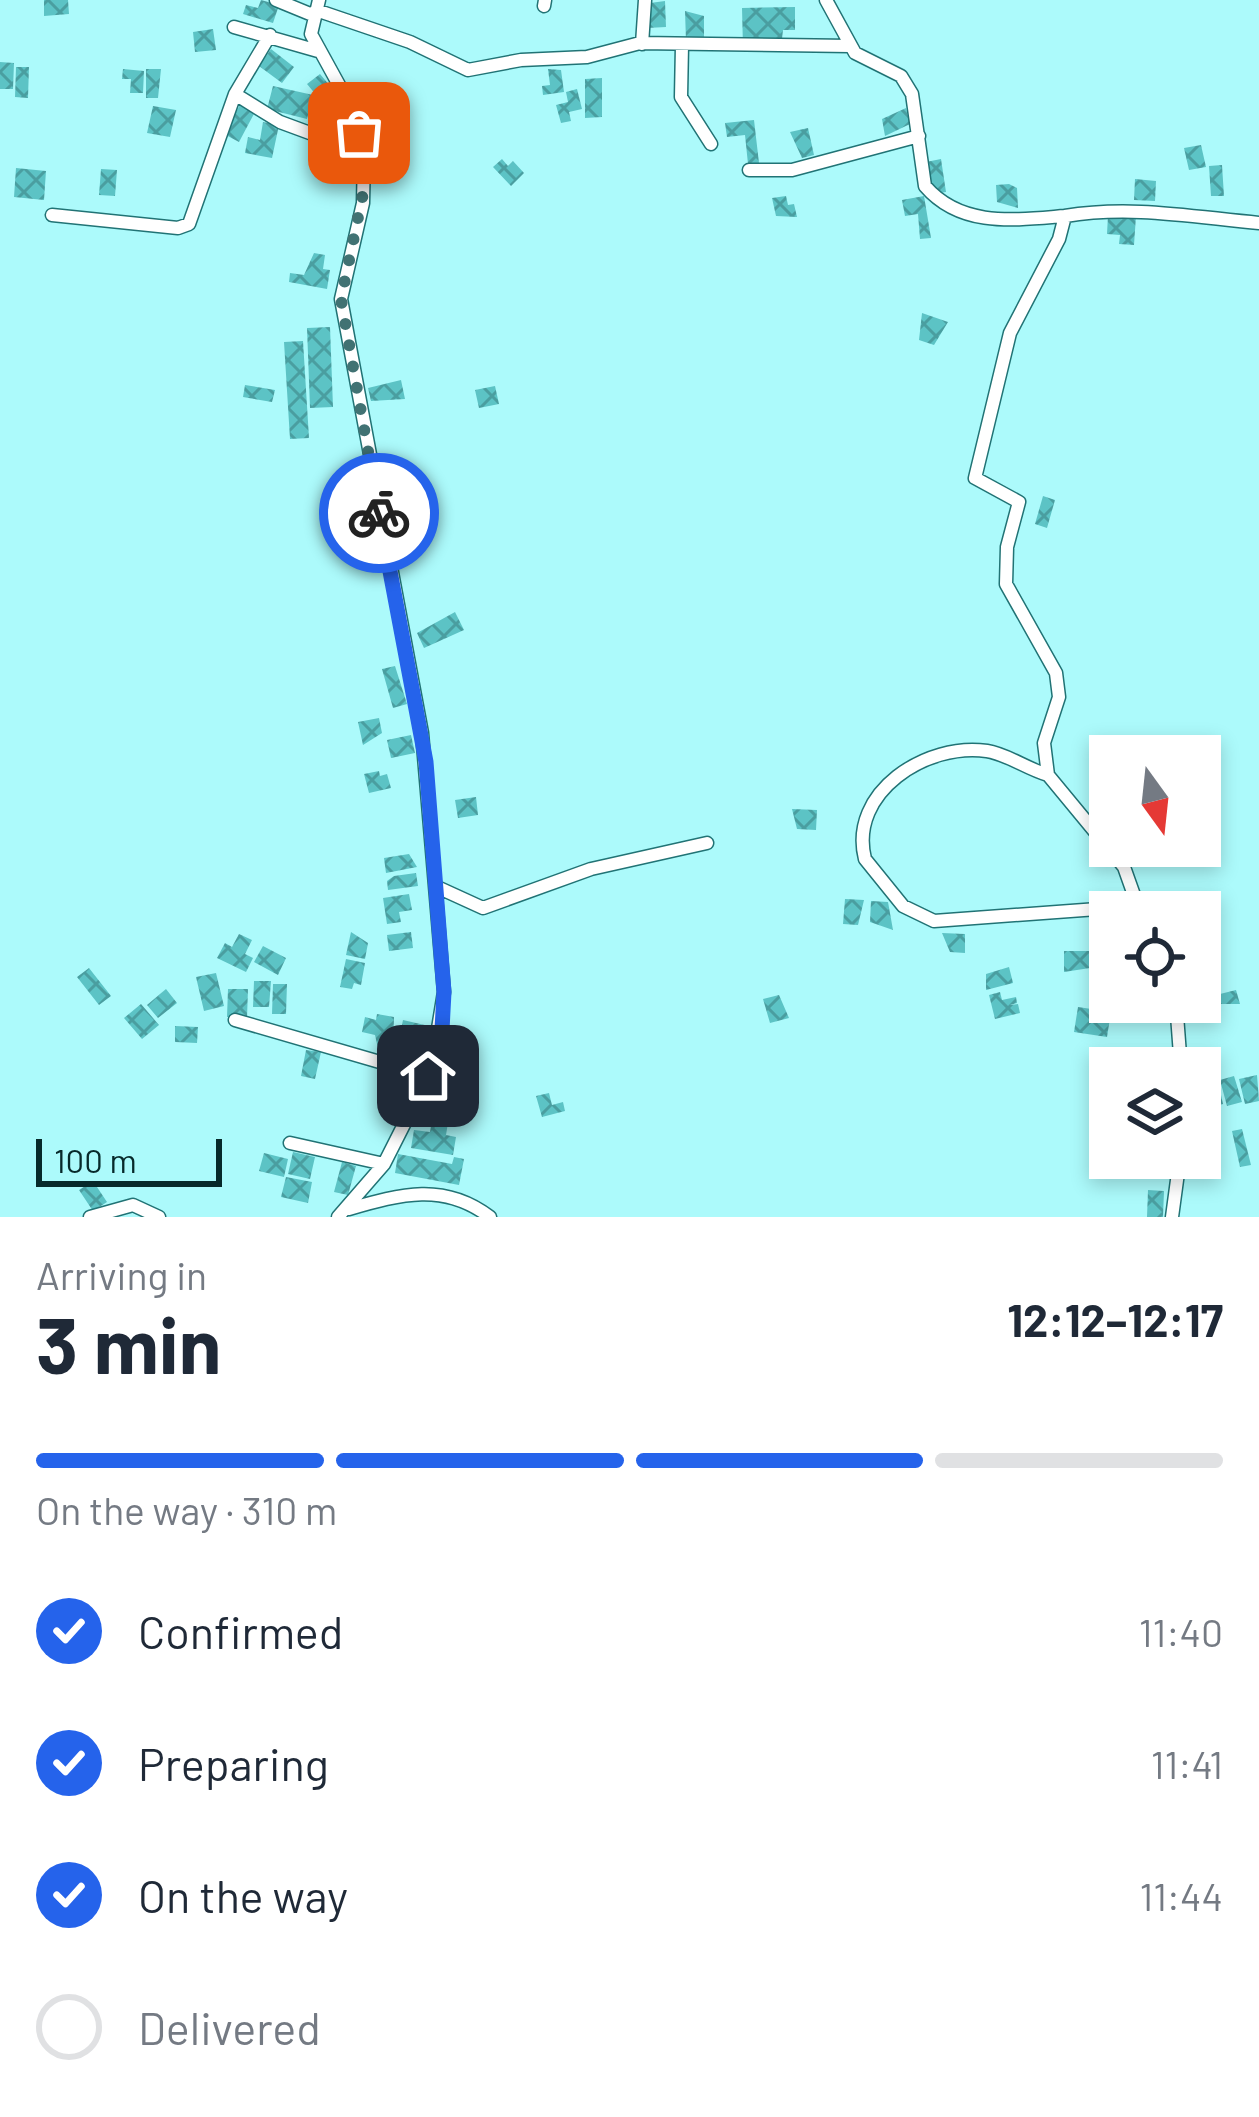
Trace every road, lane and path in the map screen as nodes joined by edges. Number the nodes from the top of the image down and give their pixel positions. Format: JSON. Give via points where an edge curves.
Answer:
{"nodes":[{"id":1,"x":276,"y":0,"type":"edge"},
{"id":2,"x":645,"y":0,"type":"edge"},
{"id":3,"x":826,"y":0,"type":"edge"},
{"id":4,"x":317,"y":9,"type":"edge"},
{"id":5,"x":234,"y":27,"type":"dead end"},
{"id":6,"x":270,"y":35,"type":"junction"},
{"id":7,"x":642,"y":44,"type":"junction"},
{"id":8,"x":682,"y":45,"type":"junction"},
{"id":9,"x":850,"y":46,"type":"junction"},
{"id":10,"x":318,"y":51,"type":"junction"},
{"id":11,"x":235,"y":94,"type":"junction"},
{"id":12,"x":919,"y":136,"type":"junction"},
{"id":13,"x":711,"y":144,"type":"dead end"},
{"id":14,"x":364,"y":154,"type":"junction"},
{"id":15,"x":749,"y":170,"type":"dead end"},
{"id":16,"x":52,"y":214,"type":"dead end"},
{"id":17,"x":1065,"y":216,"type":"junction"},
{"id":18,"x":1259,"y":223,"type":"edge"},
{"id":19,"x":1048,"y":775,"type":"junction"},
{"id":20,"x":707,"y":843,"type":"dead end"},
{"id":21,"x":437,"y":887,"type":"junction"},
{"id":22,"x":1133,"y":891,"type":"edge"},
{"id":23,"x":1089,"y":912,"type":"edge"},
{"id":24,"x":235,"y":1020,"type":"dead end"},
{"id":25,"x":428,"y":1076,"type":"junction"},
{"id":26,"x":290,"y":1142,"type":"dead end"},
{"id":27,"x":384,"y":1164,"type":"junction"},
{"id":28,"x":1177,"y":1179,"type":"edge"},
{"id":29,"x":342,"y":1213,"type":"edge"},
{"id":30,"x":90,"y":1217,"type":"edge"},
{"id":31,"x":159,"y":1217,"type":"edge"},
{"id":32,"x":490,"y":1217,"type":"edge"},
{"id":33,"x":1172,"y":1217,"type":"edge"}],
"edges":[{"from":1,"to":4,"type":"street"},
{"from":2,"to":7,"type":"street"},
{"from":3,"to":9,"type":"street"},
{"from":4,"to":7,"type":"street","via":[[468,70]]},
{"from":4,"to":10,"type":"street","via":[[311,34]]},
{"from":5,"to":6,"type":"street"},
{"from":6,"to":10,"type":"street"},
{"from":6,"to":11,"type":"street"},
{"from":7,"to":8,"type":"street"},
{"from":8,"to":9,"type":"street"},
{"from":8,"to":13,"type":"street","via":[[681,97]]},
{"from":9,"to":12,"type":"street","via":[[901,76],[913,94]]},
{"from":10,"to":14,"type":"street","via":[[356,116]]},
{"from":11,"to":14,"type":"street","via":[[280,122]]},
{"from":11,"to":16,"type":"street","via":[[185,227]]},
{"from":12,"to":15,"type":"street","via":[[792,170]]},
{"from":12,"to":17,"type":"street","via":[[925,186],[954,209],[983,219]]},
{"from":14,"to":21,"type":"street","via":[[363,203],[341,299],[409,655]]},
{"from":17,"to":18,"type":"street","via":[[1162,212]]},
{"from":17,"to":19,"type":"street","via":[[1010,333],[974,471],[980,484],[1019,502],[1006,584],[1056,673],[1059,697],[1044,743]]},
{"from":19,"to":22,"type":"street","via":[[1124,867]]},
{"from":19,"to":23,"type":"street","via":[[991,751],[905,770],[871,805],[865,859],[903,905],[934,921]]},
{"from":20,"to":21,"type":"street","via":[[590,869],[483,908]]},
{"from":21,"to":25,"type":"street","via":[[444,992]]},
{"from":24,"to":25,"type":"street"},
{"from":25,"to":27,"type":"street"},
{"from":26,"to":27,"type":"street"},
{"from":27,"to":29,"type":"street"},
{"from":28,"to":33,"type":"street"},
{"from":29,"to":32,"type":"street","via":[[433,1192]]},
{"from":30,"to":31,"type":"street","via":[[134,1205]]}]}
